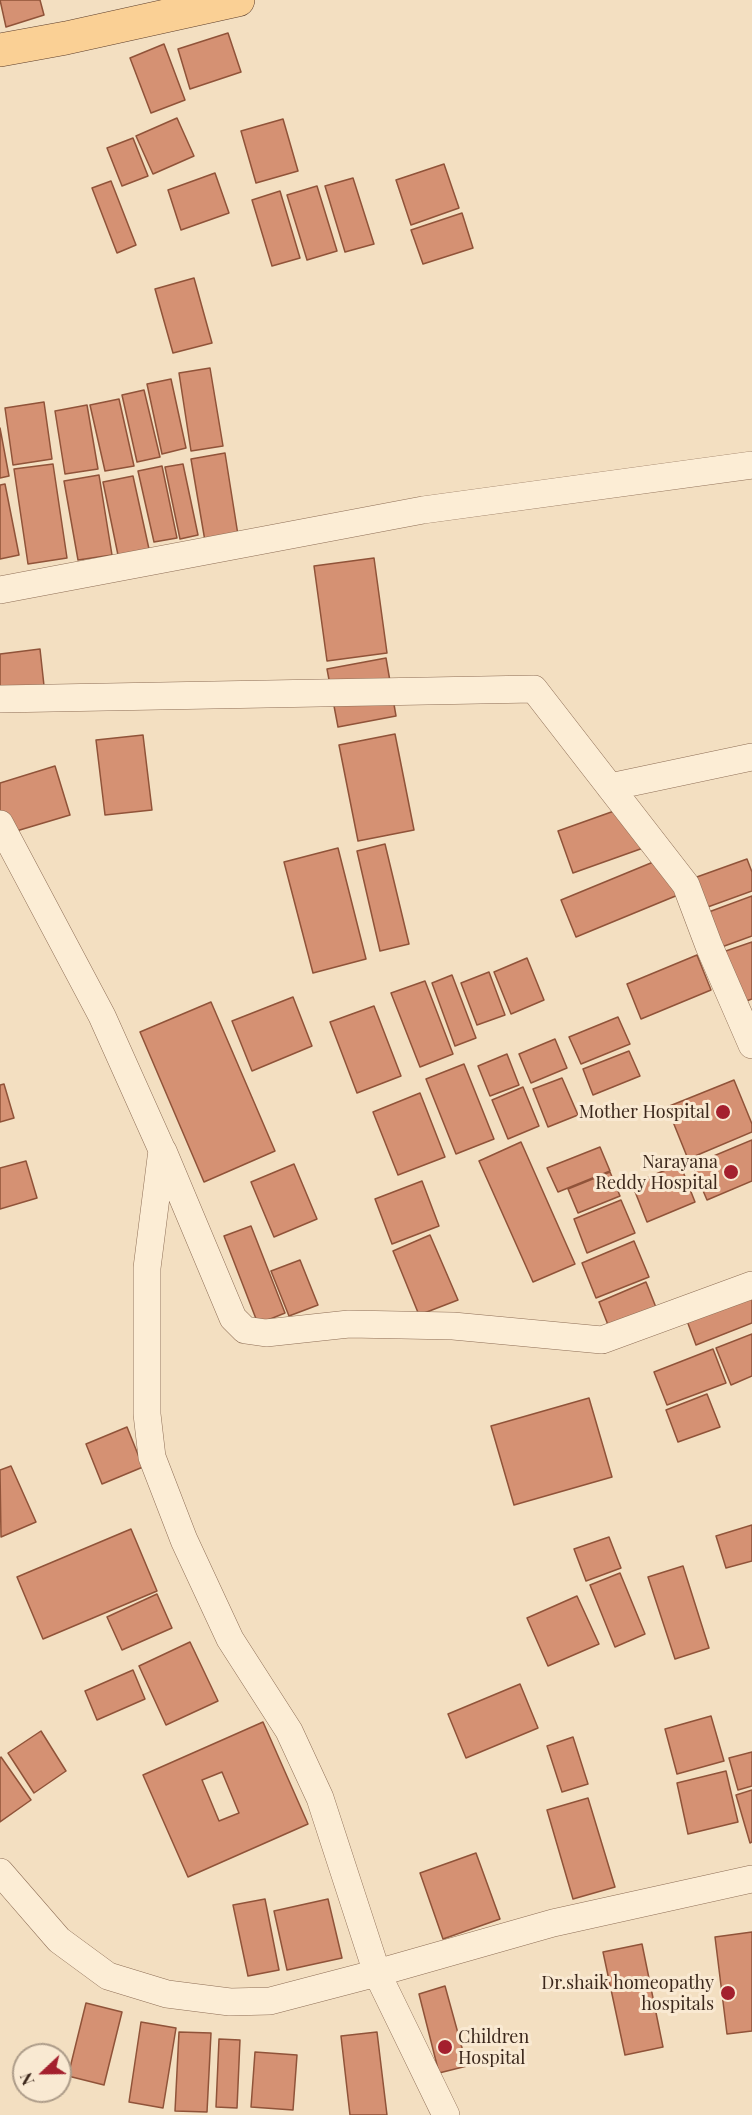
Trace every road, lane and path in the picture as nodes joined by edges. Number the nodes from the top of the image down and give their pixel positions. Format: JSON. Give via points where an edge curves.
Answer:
{"nodes":[{"id":1,"x":238,"y":0,"type":"edge"},
{"id":2,"x":0,"y":50,"type":"edge"},
{"id":3,"x":752,"y":465,"type":"edge"},
{"id":4,"x":0,"y":590,"type":"edge"},
{"id":5,"x":0,"y":699,"type":"edge"},
{"id":6,"x":752,"y":756,"type":"edge"},
{"id":7,"x":610,"y":787,"type":"junction"},
{"id":8,"x":0,"y":824,"type":"edge"},
{"id":9,"x":752,"y":1046,"type":"edge"},
{"id":10,"x":162,"y":1150,"type":"junction"},
{"id":11,"x":752,"y":1285,"type":"edge"},
{"id":12,"x":0,"y":1872,"type":"edge"},
{"id":13,"x":752,"y":1879,"type":"edge"},
{"id":14,"x":377,"y":1973,"type":"junction"},
{"id":15,"x":444,"y":2112,"type":"edge"}],
"edges":[{"from":1,"to":2,"type":"main road"},
{"from":3,"to":4,"type":"street","via":[[423,510]]},
{"from":5,"to":7,"type":"street","via":[[534,689]]},
{"from":6,"to":7,"type":"street"},
{"from":7,"to":9,"type":"street","via":[[686,885]]},
{"from":8,"to":10,"type":"street","via":[[102,1016]]},
{"from":10,"to":11,"type":"street","via":[[233,1318],[246,1330],[266,1333],[349,1324],[453,1326],[602,1340]]},
{"from":10,"to":14,"type":"street","via":[[147,1268],[147,1414],[152,1457],[184,1540],[230,1640],[289,1731],[320,1798]]},
{"from":12,"to":14,"type":"street","via":[[58,1940],[108,1976],[167,1994],[230,2002],[270,2001]]},
{"from":13,"to":14,"type":"street","via":[[553,1923]]},
{"from":14,"to":15,"type":"street"}]}
